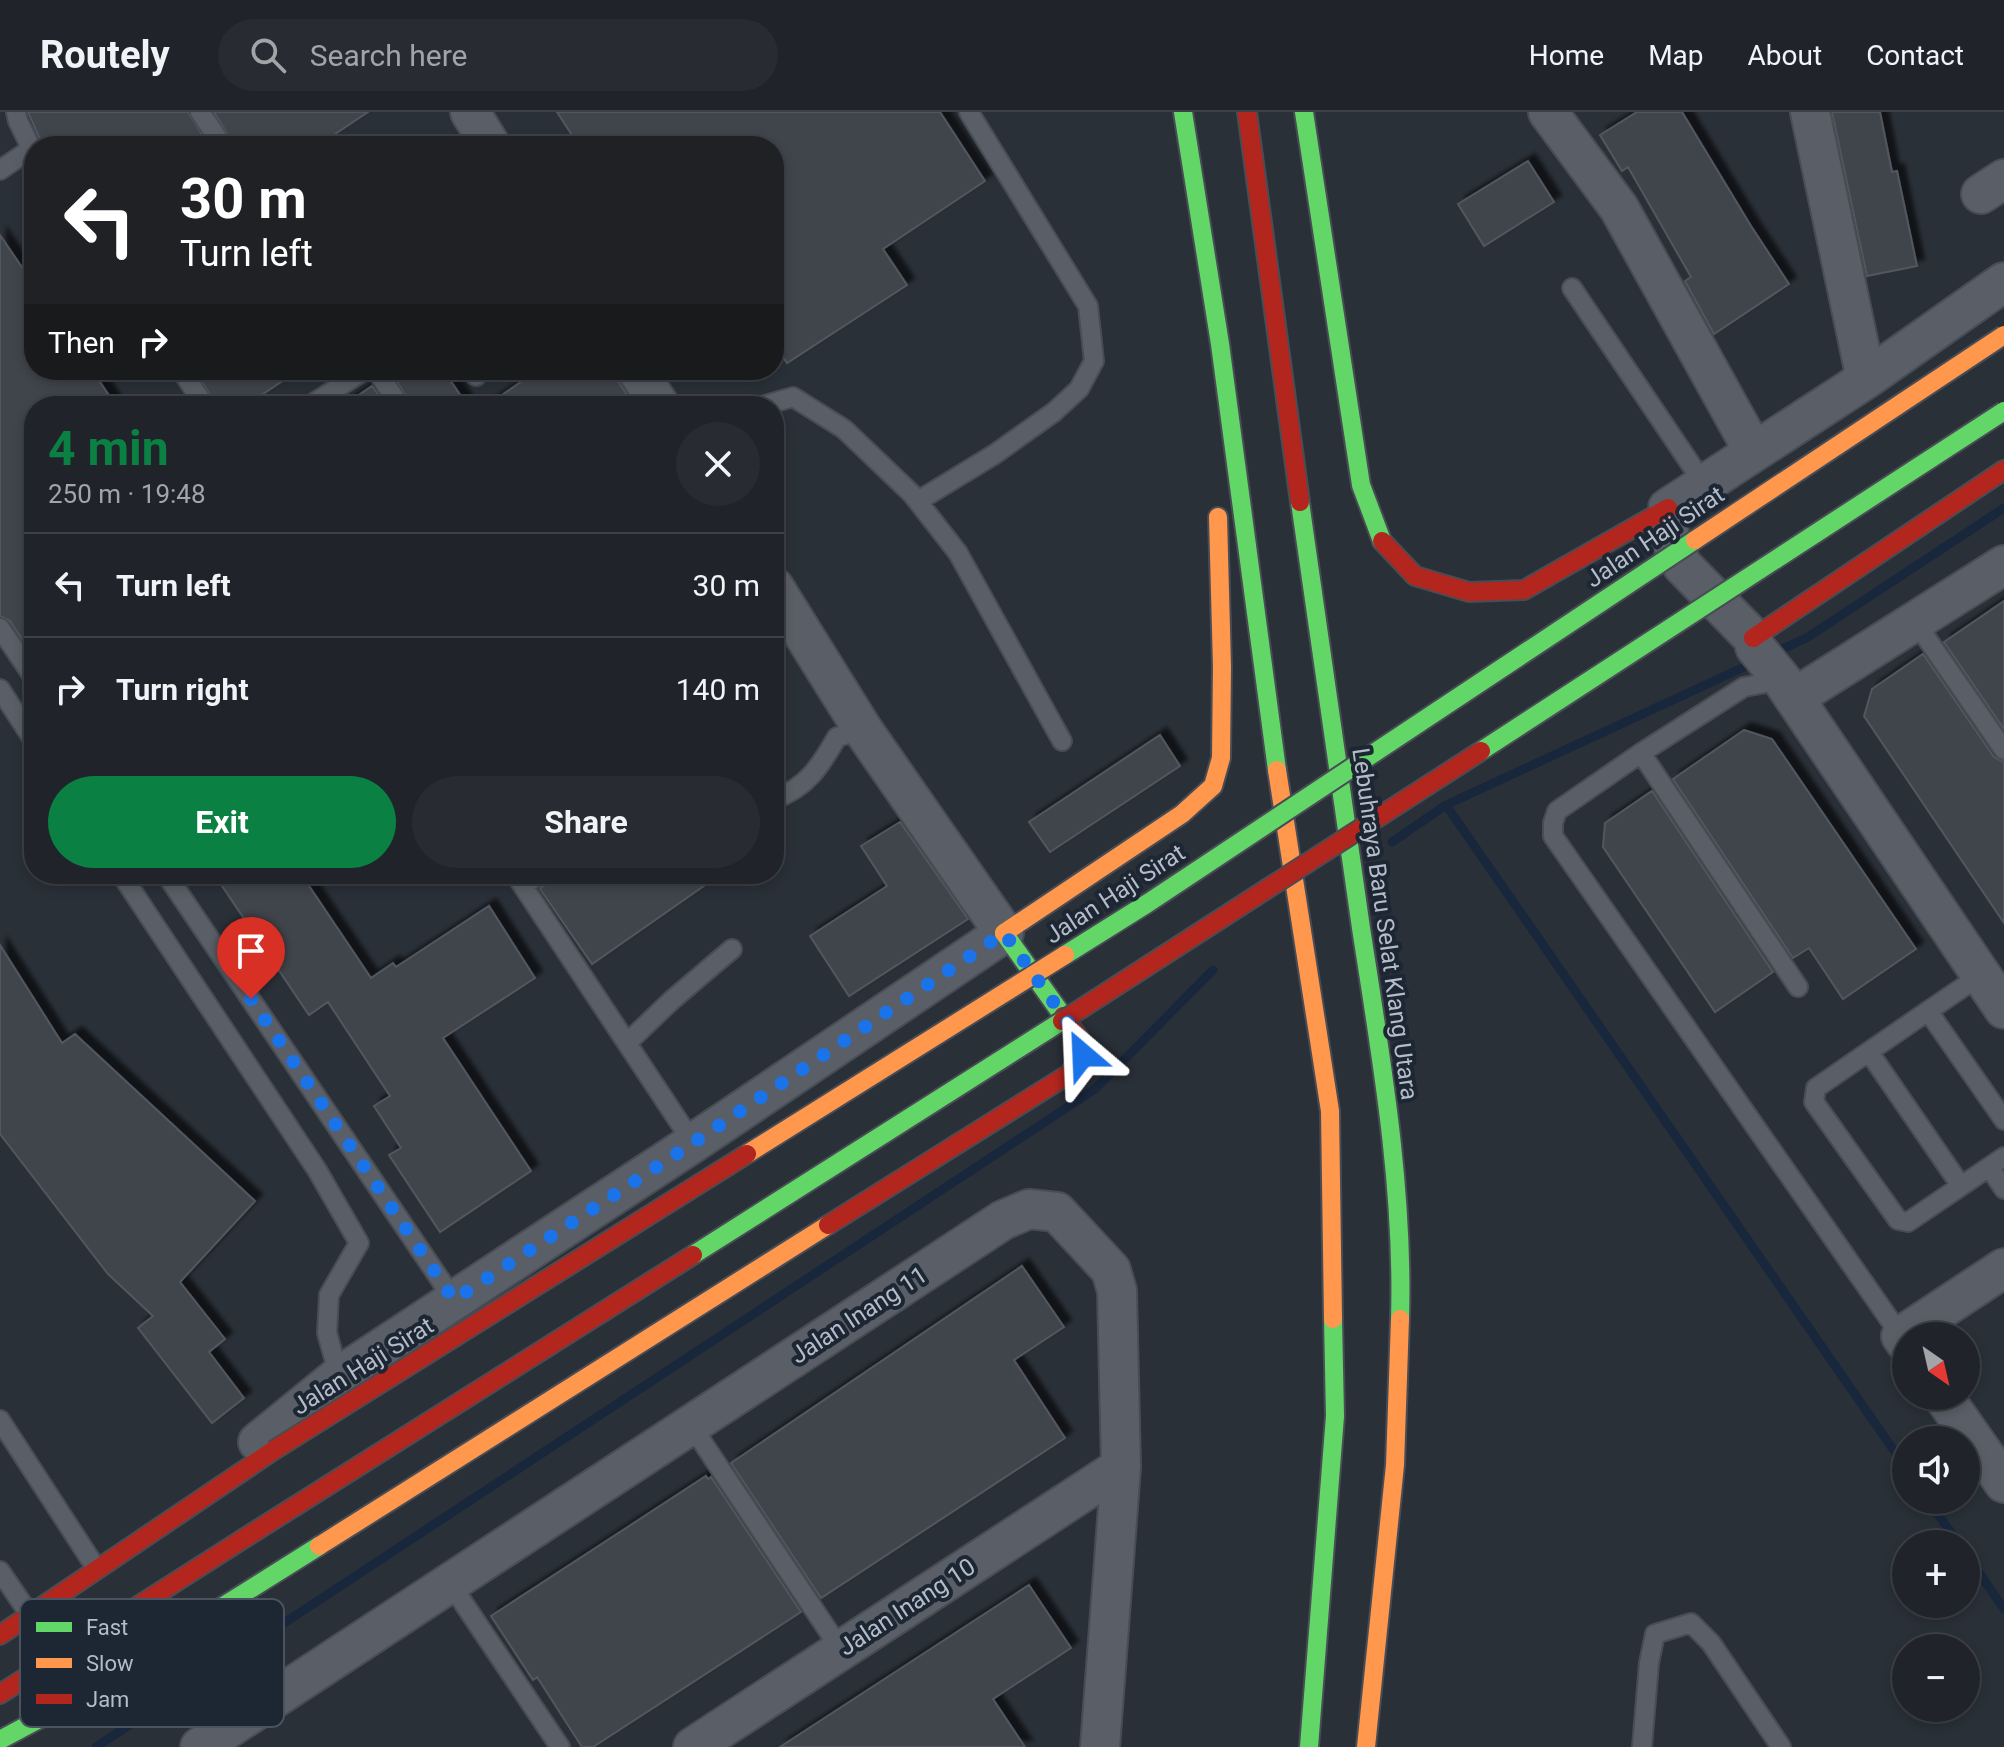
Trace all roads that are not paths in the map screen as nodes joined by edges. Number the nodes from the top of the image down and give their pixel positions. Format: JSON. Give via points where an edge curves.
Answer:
{"nodes":[{"id":1,"x":16,"y":112,"type":"edge"},
{"id":2,"x":200,"y":112,"type":"edge"},
{"id":3,"x":470,"y":112,"type":"edge"},
{"id":4,"x":969,"y":112,"type":"edge"},
{"id":5,"x":1183,"y":112,"type":"edge"},
{"id":6,"x":1247,"y":112,"type":"edge"},
{"id":7,"x":1304,"y":112,"type":"edge"},
{"id":8,"x":1548,"y":112,"type":"edge"},
{"id":9,"x":1810,"y":112,"type":"edge"},
{"id":10,"x":25,"y":136,"type":"edge"},
{"id":11,"x":216,"y":136,"type":"edge"},
{"id":12,"x":485,"y":136,"type":"edge"},
{"id":13,"x":24,"y":156,"type":"edge"},
{"id":14,"x":0,"y":170,"type":"edge"},
{"id":15,"x":1178,"y":199,"type":"dead end"},
{"id":16,"x":1282,"y":238,"type":"dead end"},
{"id":17,"x":2004,"y":282,"type":"edge"},
{"id":18,"x":1572,"y":288,"type":"dead end"},
{"id":19,"x":2004,"y":335,"type":"edge"},
{"id":20,"x":1220,"y":344,"type":"junction"},
{"id":21,"x":1866,"y":379,"type":"junction"},
{"id":22,"x":349,"y":380,"type":"edge"},
{"id":23,"x":1225,"y":385,"type":"junction"},
{"id":24,"x":325,"y":396,"type":"edge"},
{"id":25,"x":1285,"y":397,"type":"junction"},
{"id":26,"x":784,"y":400,"type":"edge"},
{"id":27,"x":2004,"y":411,"type":"edge"},
{"id":28,"x":1754,"y":452,"type":"junction"},
{"id":29,"x":2004,"y":470,"type":"edge"},
{"id":30,"x":1219,"y":473,"type":"dead end"},
{"id":31,"x":1704,"y":484,"type":"junction"},
{"id":32,"x":918,"y":501,"type":"junction"},
{"id":33,"x":1217,"y":502,"type":"dead end"},
{"id":34,"x":1668,"y":508,"type":"junction"},
{"id":35,"x":2004,"y":565,"type":"edge"},
{"id":36,"x":784,"y":603,"type":"edge"},
{"id":37,"x":1914,"y":620,"type":"junction"},
{"id":38,"x":0,"y":628,"type":"edge"},
{"id":39,"x":24,"y":663,"type":"edge"},
{"id":40,"x":1772,"y":667,"type":"junction"},
{"id":41,"x":0,"y":689,"type":"edge"},
{"id":42,"x":24,"y":726,"type":"edge"},
{"id":43,"x":863,"y":730,"type":"junction"},
{"id":44,"x":1062,"y":741,"type":"dead end"},
{"id":45,"x":2004,"y":750,"type":"edge"},
{"id":46,"x":1641,"y":753,"type":"junction"},
{"id":47,"x":784,"y":795,"type":"edge"},
{"id":48,"x":128,"y":884,"type":"edge"},
{"id":49,"x":173,"y":884,"type":"edge"},
{"id":50,"x":522,"y":884,"type":"edge"},
{"id":51,"x":1004,"y":933,"type":"junction"},
{"id":52,"x":732,"y":949,"type":"dead end"},
{"id":53,"x":1981,"y":975,"type":"junction"},
{"id":54,"x":1798,"y":987,"type":"dead end"},
{"id":55,"x":2004,"y":1009,"type":"edge"},
{"id":56,"x":1928,"y":1011,"type":"junction"},
{"id":57,"x":627,"y":1043,"type":"junction"},
{"id":58,"x":1869,"y":1052,"type":"junction"},
{"id":59,"x":2004,"y":1120,"type":"edge"},
{"id":60,"x":693,"y":1143,"type":"junction"},
{"id":61,"x":1997,"y":1162,"type":"edge"},
{"id":62,"x":1961,"y":1186,"type":"junction"},
{"id":63,"x":2004,"y":1189,"type":"edge"},
{"id":64,"x":2004,"y":1268,"type":"edge"},
{"id":65,"x":454,"y":1300,"type":"junction"},
{"id":66,"x":1929,"y":1322,"type":"edge"},
{"id":67,"x":1892,"y":1323,"type":"edge"},
{"id":68,"x":339,"y":1376,"type":"junction"},
{"id":69,"x":1953,"y":1410,"type":"edge"},
{"id":70,"x":0,"y":1420,"type":"edge"},
{"id":71,"x":691,"y":1425,"type":"junction"},
{"id":72,"x":1121,"y":1467,"type":"junction"},
{"id":73,"x":2004,"y":1483,"type":"edge"},
{"id":74,"x":132,"y":1546,"type":"junction"},
{"id":75,"x":96,"y":1568,"type":"junction"},
{"id":76,"x":0,"y":1571,"type":"edge"},
{"id":77,"x":450,"y":1583,"type":"junction"},
{"id":78,"x":52,"y":1599,"type":"edge"},
{"id":79,"x":149,"y":1599,"type":"edge"},
{"id":80,"x":234,"y":1599,"type":"edge"},
{"id":81,"x":20,"y":1600,"type":"edge"},
{"id":82,"x":20,"y":1622,"type":"edge"},
{"id":83,"x":0,"y":1635,"type":"edge"},
{"id":84,"x":841,"y":1650,"type":"junction"},
{"id":85,"x":20,"y":1681,"type":"edge"},
{"id":86,"x":0,"y":1694,"type":"edge"},
{"id":87,"x":284,"y":1698,"type":"edge"},
{"id":88,"x":24,"y":1727,"type":"edge"},
{"id":89,"x":243,"y":1727,"type":"edge"},
{"id":90,"x":0,"y":1740,"type":"edge"},
{"id":91,"x":221,"y":1742,"type":"edge"},
{"id":92,"x":560,"y":1747,"type":"edge"},
{"id":93,"x":693,"y":1747,"type":"edge"},
{"id":94,"x":1100,"y":1747,"type":"edge"},
{"id":95,"x":1309,"y":1747,"type":"edge"},
{"id":96,"x":1366,"y":1747,"type":"edge"},
{"id":97,"x":1642,"y":1747,"type":"edge"},
{"id":98,"x":1781,"y":1747,"type":"edge"}],
"edges":[{"from":1,"to":10,"type":"lane"},
{"from":2,"to":11,"type":"lane"},
{"from":3,"to":12,"type":"street"},
{"from":4,"to":32,"type":"lane","via":[[1088,306],[1094,361],[1079,389],[1054,412]]},
{"from":5,"to":20,"type":"main road"},
{"from":6,"to":25,"type":"main road","name":"Lebuhraya Baru Selat Klang Utara"},
{"from":7,"to":34,"type":"main road","via":[[1361,485],[1383,543],[1415,576],[1469,592],[1524,590]]},
{"from":8,"to":28,"type":"street","via":[[1619,208]]},
{"from":9,"to":21,"type":"street"},
{"from":13,"to":14,"type":"lane"},
{"from":15,"to":20,"type":"main road"},
{"from":16,"to":25,"type":"main road"},
{"from":17,"to":21,"type":"street"},
{"from":18,"to":31,"type":"lane"},
{"from":19,"to":74,"type":"main road","name":"Jalan Haji Sirat","bridge":true,"via":[[1148,903],[274,1450]]},
{"from":20,"to":23,"type":"main road"},
{"from":21,"to":28,"type":"street"},
{"from":22,"to":24,"type":"lane"},
{"from":23,"to":30,"type":"main road"},
{"from":23,"to":95,"type":"main road","via":[[1330,1111],[1335,1416]]},
{"from":25,"to":96,"type":"main road","name":"Lebuhraya Baru Selat Klang Utara","via":[[1387,1098],[1401,1273],[1395,1465]]},
{"from":26,"to":32,"type":"lane","via":[[793,397],[844,429]]},
{"from":27,"to":79,"type":"main road","bridge":true,"via":[[1167,955]]},
{"from":28,"to":31,"type":"street"},
{"from":29,"to":40,"type":"main road"},
{"from":31,"to":34,"type":"street"},
{"from":32,"to":44,"type":"lane","via":[[958,553]]},
{"from":33,"to":51,"type":"main road","via":[[1221,758],[1213,786],[1182,814]]},
{"from":34,"to":40,"type":"street","via":[[1669,536],[1682,565]]},
{"from":35,"to":37,"type":"street"},
{"from":36,"to":43,"type":"street"},
{"from":37,"to":40,"type":"street"},
{"from":37,"to":45,"type":"lane"},
{"from":38,"to":39,"type":"lane"},
{"from":40,"to":46,"type":"lane"},
{"from":40,"to":53,"type":"street"},
{"from":41,"to":42,"type":"lane"},
{"from":43,"to":47,"type":"lane","via":[[837,737],[817,771]]},
{"from":43,"to":51,"type":"street"},
{"from":46,"to":54,"type":"lane"},
{"from":46,"to":67,"type":"lane","via":[[1557,811],[1553,836]]},
{"from":48,"to":68,"type":"lane","via":[[317,1170],[359,1243],[329,1295],[327,1333]]},
{"from":49,"to":65,"type":"lane"},
{"from":50,"to":57,"type":"lane"},
{"from":51,"to":60,"type":"street"},
{"from":51,"to":80,"type":"main road","via":[[1079,1038],[1083,1055],[1069,1074]]},
{"from":52,"to":57,"type":"lane"},
{"from":53,"to":55,"type":"street"},
{"from":53,"to":56,"type":"lane"},
{"from":56,"to":58,"type":"lane"},
{"from":56,"to":59,"type":"lane"},
{"from":57,"to":60,"type":"lane"},
{"from":58,"to":62,"type":"lane"},
{"from":58,"to":62,"type":"lane","via":[[1816,1088],[1814,1102],[1898,1220],[1908,1222]]},
{"from":60,"to":65,"type":"street"},
{"from":61,"to":62,"type":"lane"},
{"from":61,"to":63,"type":"lane"},
{"from":64,"to":66,"type":"street"},
{"from":65,"to":68,"type":"street"},
{"from":68,"to":74,"type":"street"},
{"from":69,"to":73,"type":"street"},
{"from":70,"to":75,"type":"lane"},
{"from":71,"to":72,"type":"street","name":"Jalan Inang 11","via":[[1003,1220],[1029,1209],[1057,1212],[1111,1270],[1117,1291]]},
{"from":71,"to":77,"type":"street","name":"Jalan Inang 11"},
{"from":71,"to":84,"type":"lane"},
{"from":72,"to":84,"type":"street","name":"Jalan Inang 10"},
{"from":72,"to":94,"type":"street","name":"Jalan Inang 11"},
{"from":74,"to":75,"type":"main road","name":"Jalan Haji Sirat"},
{"from":75,"to":78,"type":"main road","name":"Jalan Haji Sirat"},
{"from":76,"to":81,"type":"lane"},
{"from":77,"to":87,"type":"street","name":"Jalan Inang 11"},
{"from":77,"to":92,"type":"lane"},
{"from":82,"to":83,"type":"main road","name":"Jalan Haji Sirat"},
{"from":84,"to":93,"type":"street","name":"Jalan Inang 10"},
{"from":85,"to":86,"type":"main road","bridge":true},
{"from":88,"to":90,"type":"main road"},
{"from":89,"to":91,"type":"street","name":"Jalan Inang 11"},
{"from":97,"to":98,"type":"lane","via":[[1655,1634],[1691,1623],[1711,1643]]}]}
